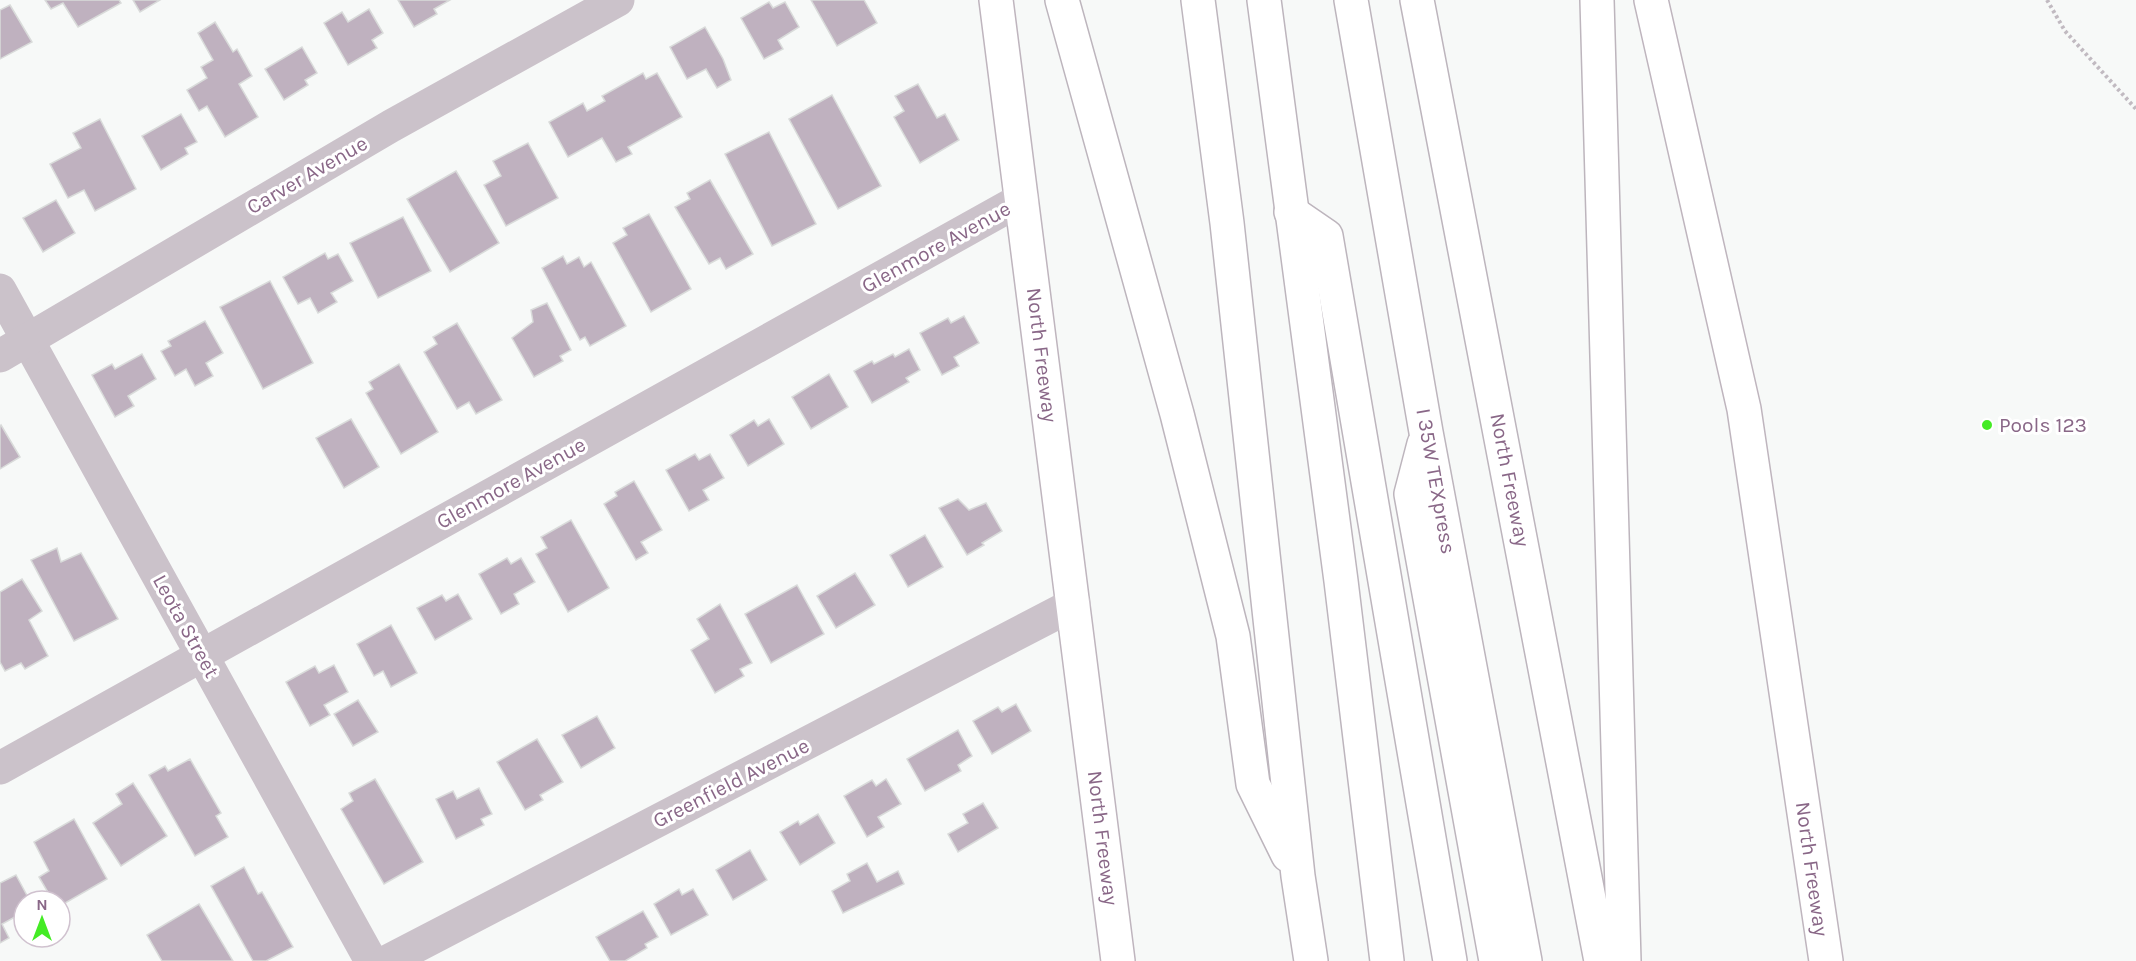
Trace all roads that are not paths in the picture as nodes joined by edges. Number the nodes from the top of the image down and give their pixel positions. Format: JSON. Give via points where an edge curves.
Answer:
{"nodes":[{"id":1,"x":618,"y":0,"type":"edge"},
{"id":2,"x":996,"y":0,"type":"edge"},
{"id":3,"x":1062,"y":0,"type":"edge"},
{"id":4,"x":1198,"y":0,"type":"edge"},
{"id":5,"x":1264,"y":0,"type":"edge"},
{"id":6,"x":1351,"y":0,"type":"edge"},
{"id":7,"x":1417,"y":0,"type":"edge"},
{"id":8,"x":1597,"y":0,"type":"edge"},
{"id":9,"x":1651,"y":0,"type":"edge"},
{"id":10,"x":1022,"y":199,"type":"junction"},
{"id":11,"x":1291,"y":212,"type":"junction"},
{"id":12,"x":0,"y":290,"type":"edge"},
{"id":13,"x":14,"y":348,"type":"edge"},
{"id":14,"x":1426,"y":432,"type":"junction"},
{"id":15,"x":1074,"y":604,"type":"junction"},
{"id":16,"x":202,"y":655,"type":"junction"},
{"id":17,"x":0,"y":768,"type":"edge"},
{"id":18,"x":1298,"y":876,"type":"junction"},
{"id":19,"x":371,"y":961,"type":"edge"},
{"id":20,"x":388,"y":961,"type":"edge"},
{"id":21,"x":1118,"y":961,"type":"edge"},
{"id":22,"x":1311,"y":961,"type":"edge"},
{"id":23,"x":1387,"y":961,"type":"edge"},
{"id":24,"x":1450,"y":961,"type":"edge"},
{"id":25,"x":1496,"y":961,"type":"edge"},
{"id":26,"x":1525,"y":961,"type":"edge"},
{"id":27,"x":1601,"y":961,"type":"edge"},
{"id":28,"x":1624,"y":961,"type":"edge"},
{"id":29,"x":1826,"y":961,"type":"edge"}],
"edges":[{"from":1,"to":13,"type":"street","name":"Carver Avenue","via":[[391,126]]},
{"from":2,"to":10,"type":"main road","name":"North Freeway"},
{"from":3,"to":18,"type":"main road","via":[[1178,414],[1230,624],[1253,784]]},
{"from":4,"to":18,"type":"main road","via":[[1227,223]]},
{"from":5,"to":11,"type":"main road"},
{"from":6,"to":14,"type":"main road","name":"I 35W TEXpress"},
{"from":7,"to":27,"type":"main road","name":"North Freeway"},
{"from":8,"to":28,"type":"main road"},
{"from":9,"to":29,"type":"main road","name":"North Freeway","via":[[1744,409]]},
{"from":10,"to":15,"type":"main road","name":"North Freeway"},
{"from":10,"to":16,"type":"street","name":"Glenmore Avenue"},
{"from":11,"to":23,"type":"main road"},
{"from":11,"to":24,"type":"main road","via":[[1326,236]]},
{"from":12,"to":13,"type":"street","name":"Leota Street"},
{"from":13,"to":16,"type":"street","name":"Leota Street"},
{"from":14,"to":25,"type":"main road","via":[[1411,494]]},
{"from":14,"to":26,"type":"main road","name":"I 35W TEXpress"},
{"from":15,"to":20,"type":"street","name":"Greenfield Avenue"},
{"from":15,"to":21,"type":"main road","name":"North Freeway"},
{"from":16,"to":17,"type":"street","name":"Glenmore Avenue"},
{"from":16,"to":19,"type":"street","name":"Leota Street"},
{"from":18,"to":22,"type":"main road"}]}
